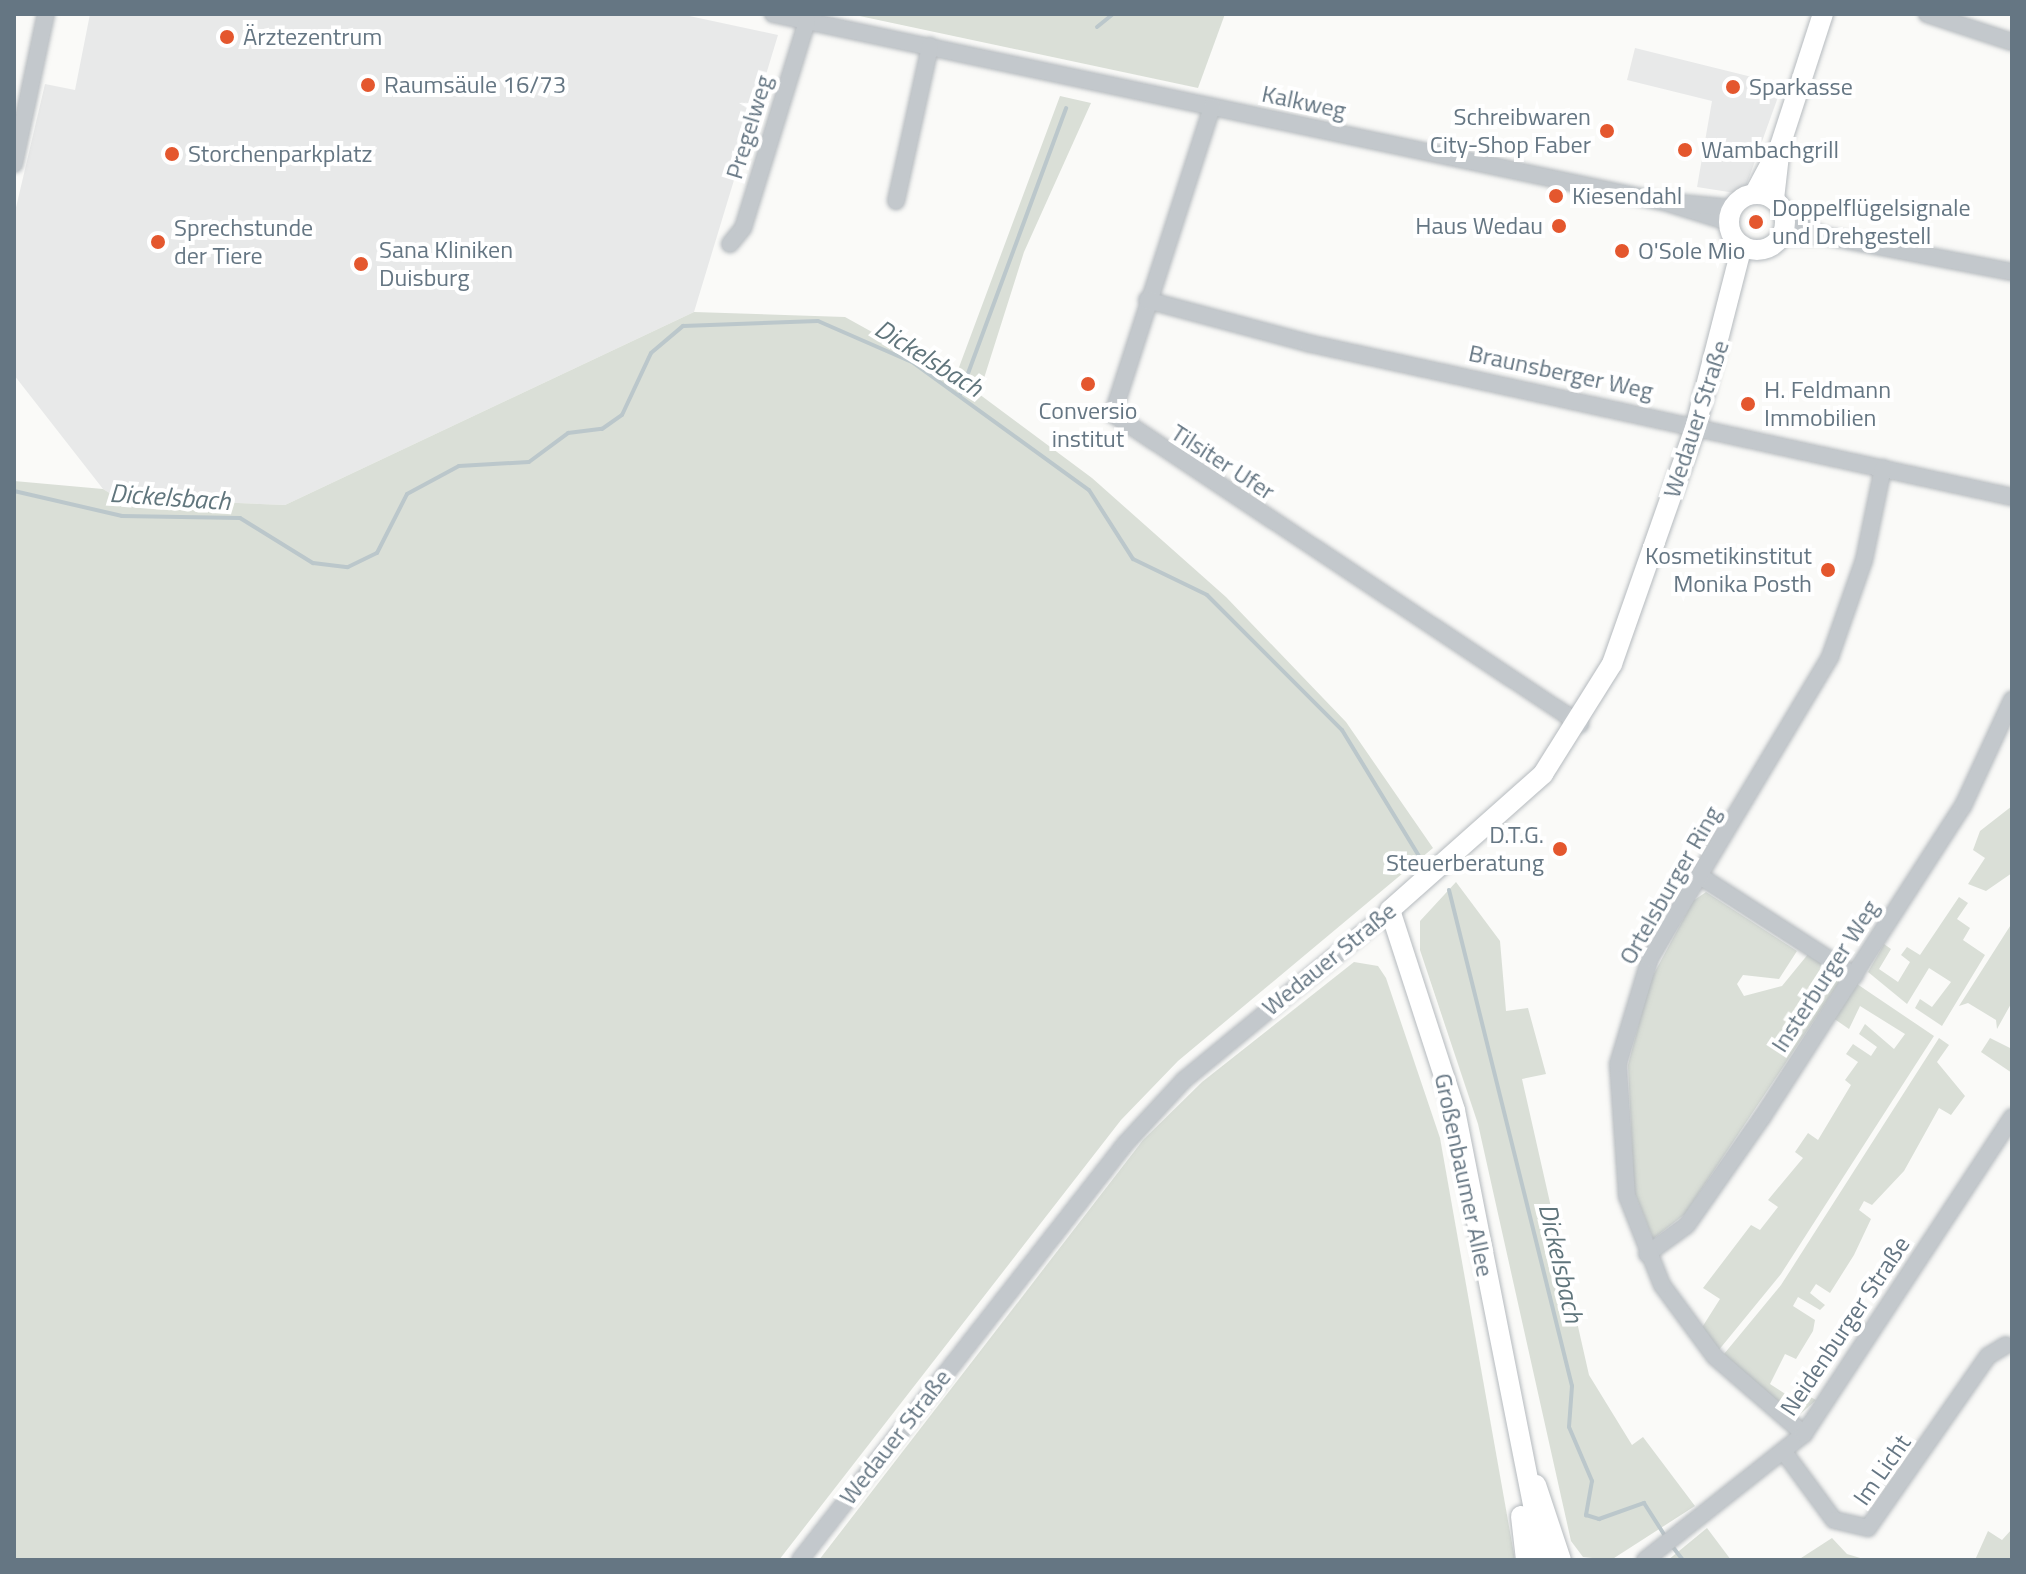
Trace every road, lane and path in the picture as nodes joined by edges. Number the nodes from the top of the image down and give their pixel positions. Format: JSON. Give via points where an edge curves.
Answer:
{"nodes":[{"id":1,"x":46,"y":14,"type":"edge"},
{"id":2,"x":773,"y":14,"type":"edge"},
{"id":3,"x":1823,"y":14,"type":"edge"},
{"id":4,"x":1927,"y":14,"type":"edge"},
{"id":5,"x":807,"y":21,"type":"junction"},
{"id":6,"x":2012,"y":42,"type":"edge"},
{"id":7,"x":930,"y":46,"type":"junction"},
{"id":8,"x":1212,"y":107,"type":"junction"},
{"id":9,"x":14,"y":164,"type":"edge"},
{"id":10,"x":1764,"y":196,"type":"junction"},
{"id":11,"x":896,"y":201,"type":"dead end"},
{"id":12,"x":1730,"y":215,"type":"junction"},
{"id":13,"x":1784,"y":228,"type":"junction"},
{"id":14,"x":730,"y":244,"type":"dead end"},
{"id":15,"x":1749,"y":248,"type":"junction"},
{"id":16,"x":2012,"y":272,"type":"edge"},
{"id":17,"x":1147,"y":300,"type":"junction"},
{"id":18,"x":1696,"y":425,"type":"junction"},
{"id":19,"x":1883,"y":468,"type":"junction"},
{"id":20,"x":2012,"y":497,"type":"edge"},
{"id":21,"x":2012,"y":700,"type":"edge"},
{"id":22,"x":1580,"y":724,"type":"junction"},
{"id":23,"x":1700,"y":876,"type":"junction"},
{"id":24,"x":1390,"y":910,"type":"junction"},
{"id":25,"x":1855,"y":976,"type":"junction"},
{"id":26,"x":2012,"y":1117,"type":"edge"},
{"id":27,"x":1647,"y":1254,"type":"junction"},
{"id":28,"x":2006,"y":1345,"type":"dead end"},
{"id":29,"x":1804,"y":1434,"type":"junction"},
{"id":30,"x":1517,"y":1445,"type":"junction"},
{"id":31,"x":1784,"y":1452,"type":"junction"},
{"id":32,"x":1650,"y":1556,"type":"edge"},
{"id":33,"x":800,"y":1560,"type":"edge"},
{"id":34,"x":1526,"y":1560,"type":"edge"},
{"id":35,"x":1544,"y":1560,"type":"edge"},
{"id":36,"x":1561,"y":1560,"type":"edge"}],
"edges":[{"from":1,"to":9,"type":"street"},
{"from":2,"to":5,"type":"street","name":"Kalkweg"},
{"from":3,"to":10,"type":"main road"},
{"from":4,"to":6,"type":"street"},
{"from":5,"to":7,"type":"street","name":"Kalkweg"},
{"from":5,"to":14,"type":"street","name":"Pregelweg","via":[[743,228]]},
{"from":7,"to":8,"type":"street","name":"Kalkweg"},
{"from":7,"to":11,"type":"street"},
{"from":8,"to":12,"type":"street","name":"Kalkweg"},
{"from":8,"to":17,"type":"street","name":"Tilsiter Ufer"},
{"from":10,"to":12,"type":"main road"},
{"from":10,"to":13,"type":"main road"},
{"from":12,"to":15,"type":"main road"},
{"from":13,"to":15,"type":"main road"},
{"from":13,"to":16,"type":"street"},
{"from":15,"to":18,"type":"main road","name":"Wedauer Straße"},
{"from":17,"to":18,"type":"street","name":"Braunsberger Weg","via":[[1307,343]]},
{"from":17,"to":22,"type":"street","name":"Tilsiter Ufer","via":[[1112,407],[1121,425]]},
{"from":18,"to":19,"type":"street","name":"Braunsberger Weg"},
{"from":18,"to":22,"type":"main road","name":"Wedauer Straße","via":[[1634,610]]},
{"from":19,"to":20,"type":"street","name":"Braunsberger Weg"},
{"from":19,"to":23,"type":"street","name":"Ortelsburger Ring","via":[[1864,560],[1830,657]]},
{"from":21,"to":25,"type":"street","name":"Insterburger Weg","via":[[1963,806]]},
{"from":22,"to":24,"type":"main road","name":"Wedauer Straße","via":[[1543,774]]},
{"from":23,"to":25,"type":"street"},
{"from":23,"to":27,"type":"street","name":"Ortelsburger Ring","via":[[1650,958],[1618,1064],[1621,1163]]},
{"from":24,"to":30,"type":"main road","name":"Großenbaumer Allee","via":[[1455,1110]]},
{"from":24,"to":33,"type":"street","name":"Wedauer Straße","via":[[1219,1050],[1125,1144]]},
{"from":25,"to":27,"type":"street","name":"Insterburger Weg","via":[[1687,1225]]},
{"from":26,"to":29,"type":"street","name":"Neidenburger Straße"},
{"from":27,"to":29,"type":"street","name":"Ortelsburger Ring","via":[[1715,1357]]},
{"from":28,"to":31,"type":"street","name":"Im Licht","via":[[1988,1356],[1874,1525],[1851,1528],[1834,1520]]},
{"from":29,"to":31,"type":"street","name":"Neidenburger Straße"},
{"from":30,"to":34,"type":"main road"},
{"from":30,"to":35,"type":"main road","name":"Großenbaumer Allee"},
{"from":30,"to":36,"type":"main road","name":"Großenbaumer Allee"},
{"from":31,"to":32,"type":"street","name":"Neidenburger Straße"}]}
